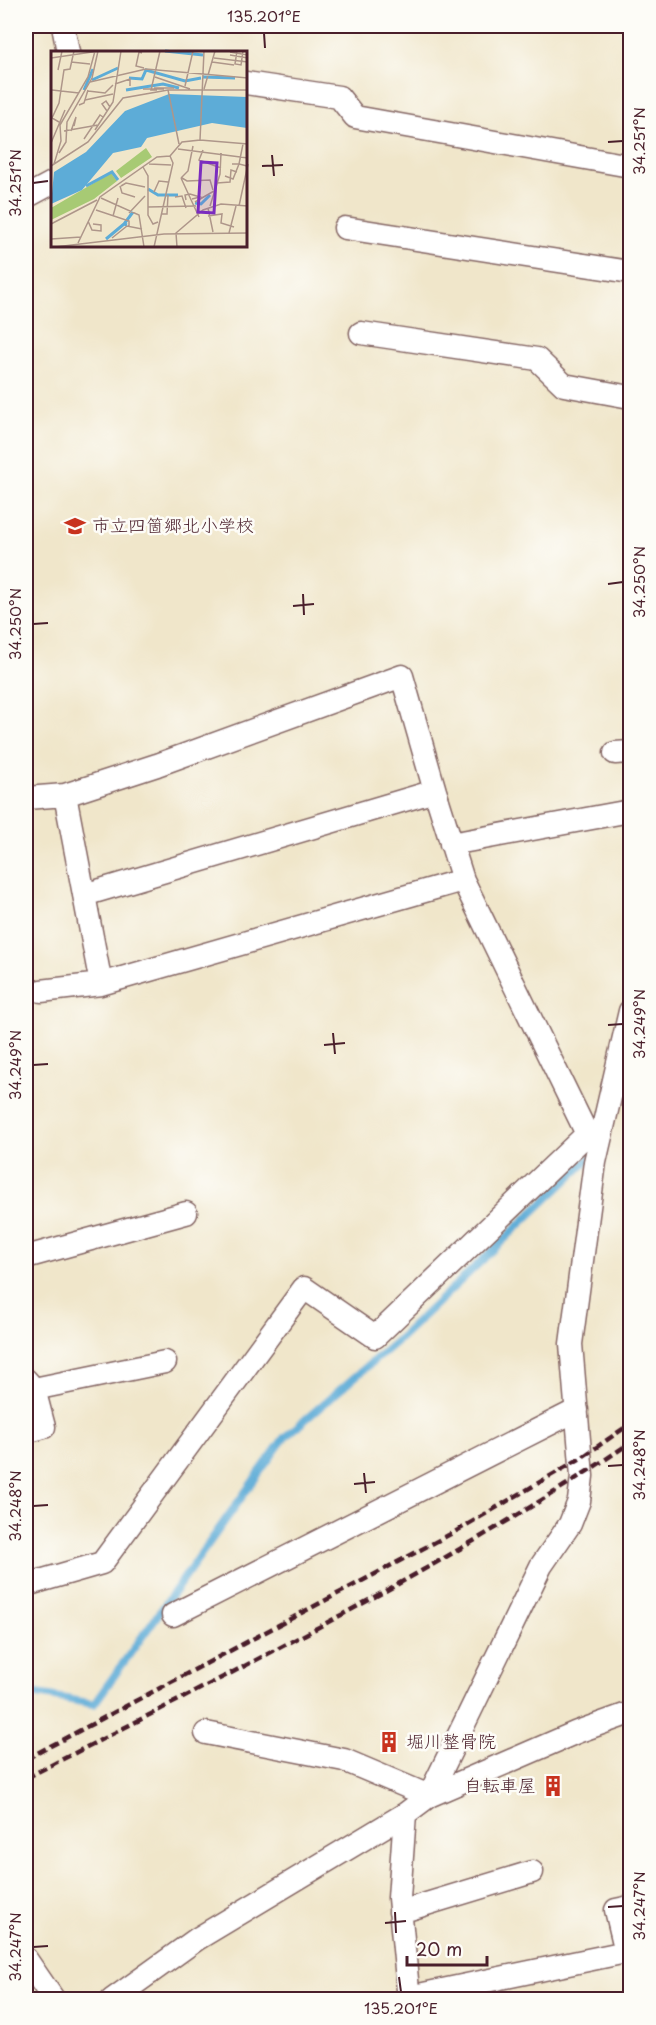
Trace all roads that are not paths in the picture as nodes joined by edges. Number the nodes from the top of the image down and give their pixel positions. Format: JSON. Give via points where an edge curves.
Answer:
{"nodes":[{"id":1,"x":63,"y":26,"type":"edge"},
{"id":2,"x":68,"y":51,"type":"edge"},
{"id":3,"x":248,"y":83,"type":"edge"},
{"id":4,"x":630,"y":166,"type":"edge"},
{"id":5,"x":51,"y":184,"type":"edge"},
{"id":6,"x":26,"y":197,"type":"edge"},
{"id":7,"x":345,"y":228,"type":"dead end"},
{"id":8,"x":630,"y":272,"type":"edge"},
{"id":9,"x":361,"y":333,"type":"dead end"},
{"id":10,"x":630,"y":397,"type":"edge"},
{"id":11,"x":435,"y":791,"type":"junction"},
{"id":12,"x":65,"y":795,"type":"junction"},
{"id":13,"x":26,"y":798,"type":"edge"},
{"id":14,"x":630,"y":811,"type":"edge"},
{"id":15,"x":451,"y":844,"type":"junction"},
{"id":16,"x":464,"y":880,"type":"junction"},
{"id":17,"x":84,"y":896,"type":"junction"},
{"id":18,"x":101,"y":984,"type":"junction"},
{"id":19,"x":41,"y":991,"type":"dead end"},
{"id":20,"x":630,"y":1011,"type":"edge"},
{"id":21,"x":593,"y":1136,"type":"junction"},
{"id":22,"x":186,"y":1213,"type":"dead end"},
{"id":23,"x":26,"y":1257,"type":"edge"},
{"id":24,"x":165,"y":1362,"type":"dead end"},
{"id":25,"x":30,"y":1385,"type":"edge"},
{"id":26,"x":577,"y":1410,"type":"junction"},
{"id":27,"x":26,"y":1432,"type":"edge"},
{"id":28,"x":26,"y":1585,"type":"edge"},
{"id":29,"x":173,"y":1615,"type":"dead end"},
{"id":30,"x":630,"y":1713,"type":"edge"},
{"id":31,"x":206,"y":1733,"type":"dead end"},
{"id":32,"x":429,"y":1796,"type":"junction"},
{"id":33,"x":405,"y":1814,"type":"junction"},
{"id":34,"x":532,"y":1872,"type":"dead end"},
{"id":35,"x":630,"y":1907,"type":"edge"},
{"id":36,"x":400,"y":1912,"type":"junction"},
{"id":37,"x":26,"y":1959,"type":"edge"},
{"id":38,"x":409,"y":1998,"type":"edge"},
{"id":39,"x":54,"y":2000,"type":"edge"},
{"id":40,"x":112,"y":2000,"type":"edge"}],
"edges":[{"from":1,"to":2,"type":"street"},
{"from":3,"to":4,"type":"street","via":[[339,97],[355,117]]},
{"from":5,"to":6,"type":"street"},
{"from":7,"to":8,"type":"street"},
{"from":9,"to":10,"type":"street","via":[[537,359],[564,385]]},
{"from":11,"to":12,"type":"street","via":[[402,676]]},
{"from":11,"to":15,"type":"street"},
{"from":11,"to":17,"type":"street"},
{"from":12,"to":13,"type":"street"},
{"from":12,"to":17,"type":"street"},
{"from":14,"to":15,"type":"street"},
{"from":15,"to":16,"type":"street"},
{"from":16,"to":18,"type":"street"},
{"from":16,"to":21,"type":"street"},
{"from":17,"to":18,"type":"street"},
{"from":18,"to":19,"type":"street"},
{"from":20,"to":21,"type":"street"},
{"from":21,"to":26,"type":"street","via":[[595,1162],[571,1344]]},
{"from":21,"to":28,"type":"street","via":[[375,1337],[304,1288],[102,1563]]},
{"from":22,"to":23,"type":"street"},
{"from":24,"to":25,"type":"street"},
{"from":25,"to":27,"type":"street","via":[[44,1427]]},
{"from":26,"to":29,"type":"street"},
{"from":26,"to":32,"type":"street","via":[[582,1476],[579,1501],[570,1524],[541,1566]]},
{"from":30,"to":32,"type":"street"},
{"from":31,"to":32,"type":"street","via":[[344,1760]]},
{"from":32,"to":33,"type":"street"},
{"from":33,"to":36,"type":"street"},
{"from":33,"to":40,"type":"street","via":[[197,1940]]},
{"from":34,"to":36,"type":"street"},
{"from":35,"to":38,"type":"street","via":[[616,1910],[626,1952]]},
{"from":36,"to":38,"type":"street"},
{"from":37,"to":39,"type":"street"}]}
